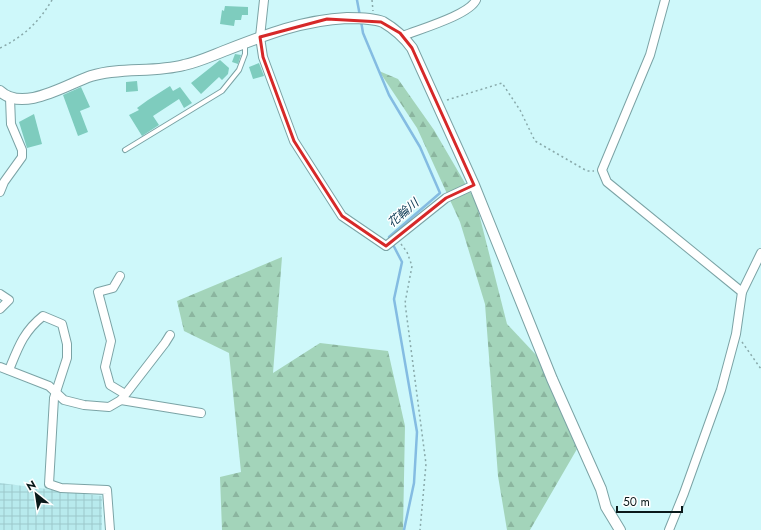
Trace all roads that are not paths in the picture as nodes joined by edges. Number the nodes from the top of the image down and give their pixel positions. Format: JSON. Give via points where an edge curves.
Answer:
{"nodes":[{"id":1,"x":264,"y":0,"type":"edge"},
{"id":2,"x":476,"y":0,"type":"edge"},
{"id":3,"x":665,"y":0,"type":"edge"},
{"id":4,"x":403,"y":36,"type":"junction"},
{"id":5,"x":260,"y":37,"type":"junction"},
{"id":6,"x":245,"y":43,"type":"junction"},
{"id":7,"x":0,"y":91,"type":"edge"},
{"id":8,"x":10,"y":98,"type":"junction"},
{"id":9,"x":125,"y":150,"type":"dead end"},
{"id":10,"x":474,"y":185,"type":"junction"},
{"id":11,"x":0,"y":192,"type":"edge"},
{"id":12,"x":761,"y":253,"type":"edge"},
{"id":13,"x":120,"y":276,"type":"dead end"},
{"id":14,"x":742,"y":292,"type":"junction"},
{"id":15,"x":0,"y":294,"type":"edge"},
{"id":16,"x":0,"y":309,"type":"edge"},
{"id":17,"x":170,"y":335,"type":"dead end"},
{"id":18,"x":0,"y":367,"type":"edge"},
{"id":19,"x":9,"y":370,"type":"junction"},
{"id":20,"x":55,"y":392,"type":"junction"},
{"id":21,"x":123,"y":397,"type":"junction"},
{"id":22,"x":201,"y":413,"type":"dead end"},
{"id":23,"x":110,"y":530,"type":"edge"},
{"id":24,"x":620,"y":530,"type":"edge"},
{"id":25,"x":669,"y":530,"type":"edge"}],
"edges":[{"from":1,"to":5,"type":"street"},
{"from":2,"to":4,"type":"street","via":[[464,12]]},
{"from":3,"to":14,"type":"street","via":[[650,55],[602,170],[608,182]]},
{"from":4,"to":5,"type":"street","via":[[382,22],[356,18],[327,19],[301,24]]},
{"from":4,"to":10,"type":"street","via":[[412,48]]},
{"from":5,"to":6,"type":"street"},
{"from":5,"to":10,"type":"street","via":[[263,57],[294,141],[342,216],[386,246],[446,198]]},
{"from":6,"to":8,"type":"street","via":[[169,69],[119,71],[91,76],[40,96],[28,99]]},
{"from":6,"to":9,"type":"lane","via":[[245,54],[239,70],[222,91]]},
{"from":7,"to":8,"type":"street"},
{"from":8,"to":11,"type":"street","via":[[11,124],[22,150],[22,157]]},
{"from":10,"to":24,"type":"street","via":[[552,380],[601,489],[606,507]]},
{"from":12,"to":14,"type":"street"},
{"from":13,"to":21,"type":"street","via":[[112,288],[98,292],[111,341],[105,367],[110,385]]},
{"from":14,"to":25,"type":"street","via":[[736,334],[721,390]]},
{"from":15,"to":16,"type":"street","via":[[9,300]]},
{"from":17,"to":21,"type":"street"},
{"from":18,"to":19,"type":"street"},
{"from":19,"to":20,"type":"street","via":[[48,386]]},
{"from":19,"to":20,"type":"street","via":[[23,337],[43,316],[62,324],[68,358]]},
{"from":20,"to":21,"type":"street","via":[[64,400],[109,407]]},
{"from":20,"to":23,"type":"street","via":[[49,484],[61,488],[107,490]]},
{"from":21,"to":22,"type":"street"}]}
